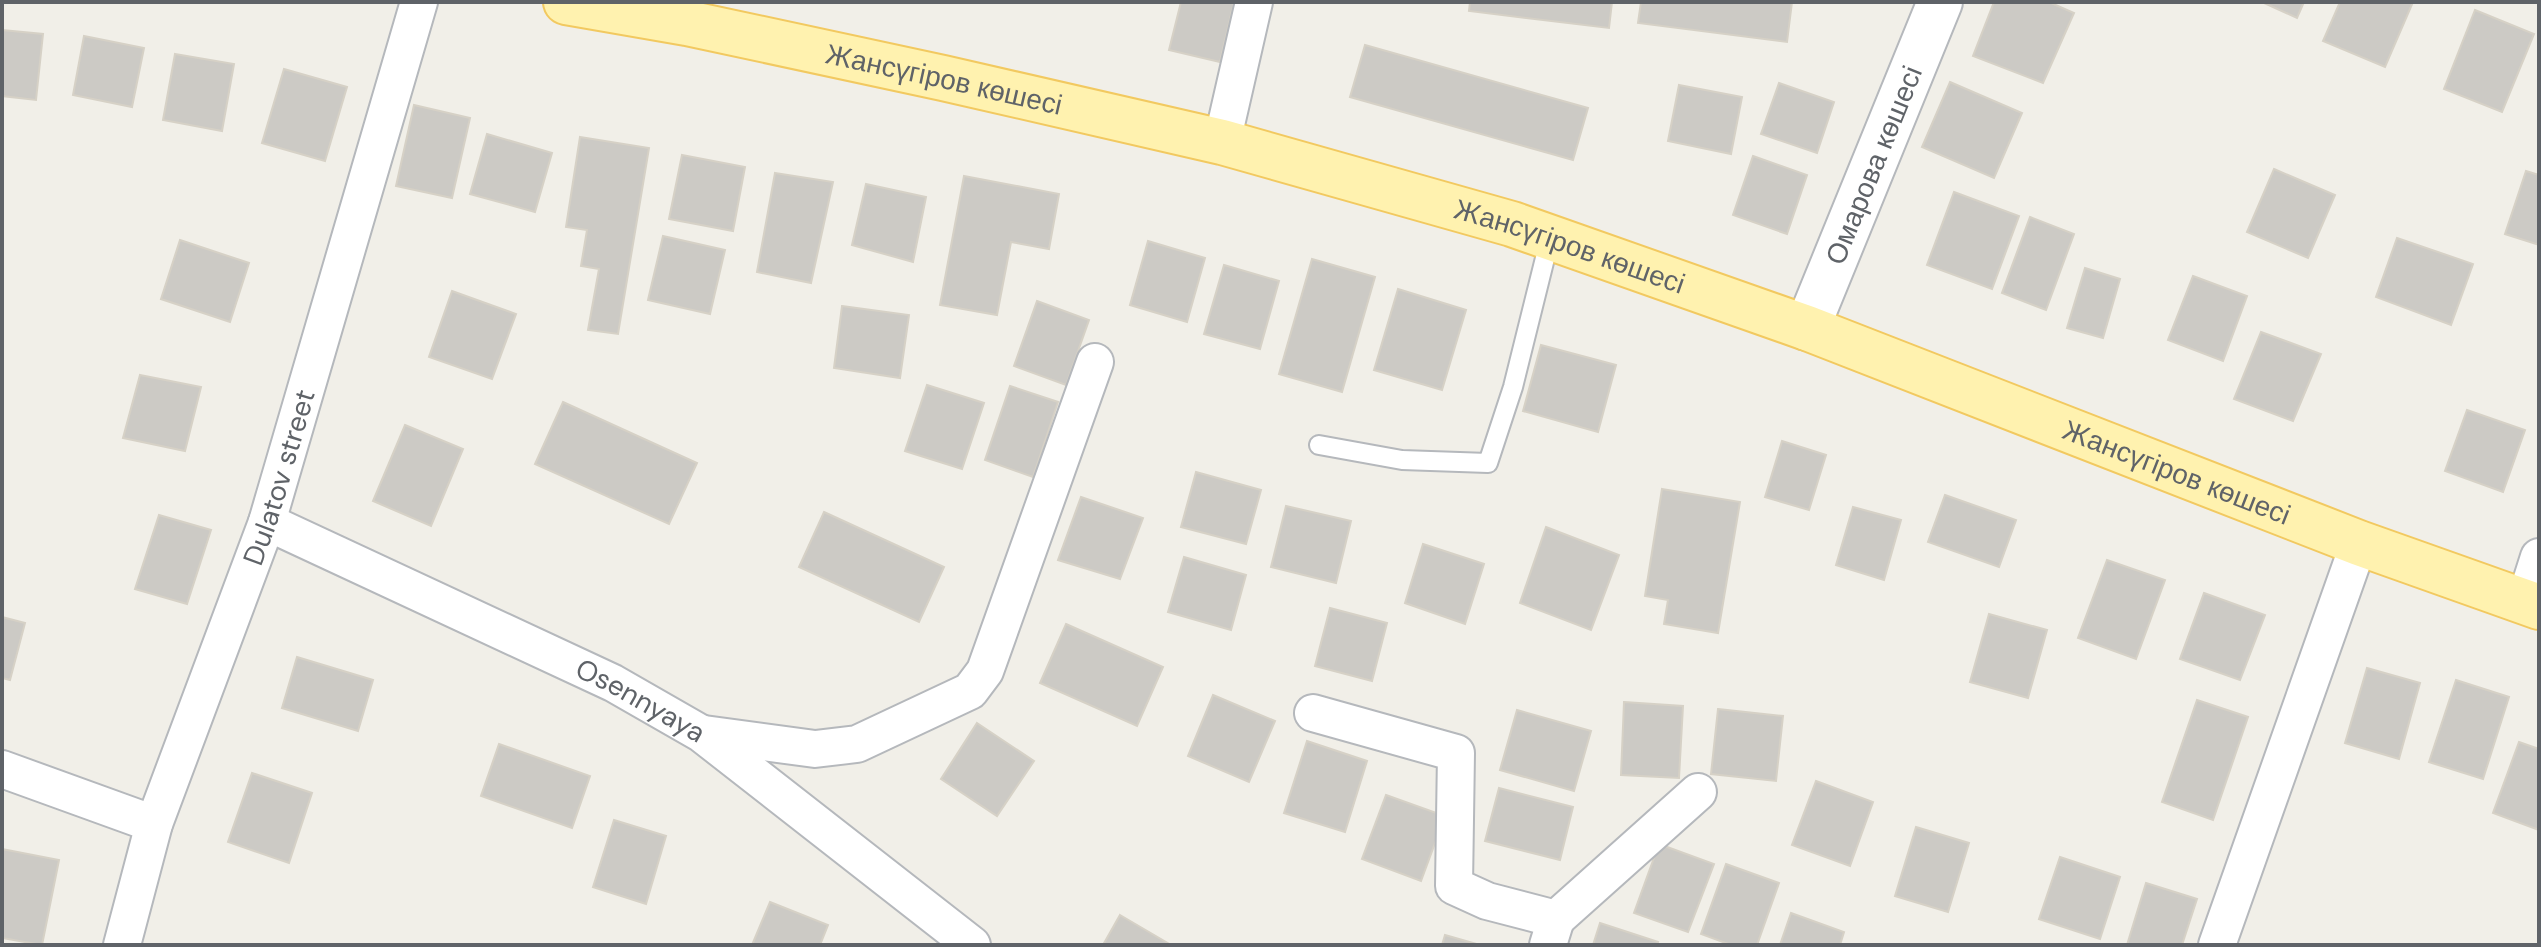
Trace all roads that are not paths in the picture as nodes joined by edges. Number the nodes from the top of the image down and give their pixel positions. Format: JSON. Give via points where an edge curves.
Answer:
{"nodes":[{"id":1,"x":419,"y":2,"type":"edge"},
{"id":2,"x":566,"y":2,"type":"edge"},
{"id":3,"x":1254,"y":2,"type":"edge"},
{"id":4,"x":1940,"y":2,"type":"edge"},
{"id":5,"x":1222,"y":142,"type":"junction"},
{"id":6,"x":1550,"y":238,"type":"junction"},
{"id":7,"x":1807,"y":328,"type":"junction"},
{"id":8,"x":1095,"y":362,"type":"dead end"},
{"id":9,"x":1319,"y":445,"type":"dead end"},
{"id":10,"x":267,"y":522,"type":"junction"},
{"id":11,"x":2359,"y":543,"type":"junction"},
{"id":12,"x":2539,"y":557,"type":"edge"},
{"id":13,"x":2532,"y":604,"type":"edge"},
{"id":14,"x":1313,"y":713,"type":"dead end"},
{"id":15,"x":702,"y":734,"type":"junction"},
{"id":16,"x":2,"y":769,"type":"edge"},
{"id":17,"x":1698,"y":792,"type":"dead end"},
{"id":18,"x":154,"y":824,"type":"junction"},
{"id":19,"x":1552,"y":932,"type":"edge"},
{"id":20,"x":122,"y":945,"type":"edge"},
{"id":21,"x":972,"y":945,"type":"edge"},
{"id":22,"x":2217,"y":945,"type":"edge"}],
"edges":[{"from":1,"to":10,"type":"street","name":"Dulatov street"},
{"from":2,"to":5,"type":"main road","name":"Жансүгіров көшесі","via":[[792,45]]},
{"from":3,"to":5,"type":"street"},
{"from":4,"to":7,"type":"street","name":"Омарова көшесі"},
{"from":5,"to":6,"type":"main road","name":"Жансүгіров көшесі"},
{"from":6,"to":7,"type":"main road","name":"Жансүгіров көшесі"},
{"from":6,"to":9,"type":"lane","via":[[1488,463],[1402,460]]},
{"from":7,"to":11,"type":"main road","name":"Жансүгіров көшесі"},
{"from":8,"to":15,"type":"street","via":[[985,671],[970,691],[857,744],[815,749]]},
{"from":10,"to":15,"type":"street","name":"Osennyaya","via":[[613,683]]},
{"from":10,"to":18,"type":"street","name":"Dulatov street"},
{"from":11,"to":13,"type":"main road","name":"Жансүгіров көшесі"},
{"from":11,"to":22,"type":"street"},
{"from":12,"to":13,"type":"street"},
{"from":14,"to":19,"type":"street","via":[[1456,753],[1454,886]]},
{"from":15,"to":21,"type":"street","name":"Osennyaya"},
{"from":16,"to":18,"type":"street"},
{"from":17,"to":19,"type":"street"},
{"from":18,"to":20,"type":"street","name":"Dulatov street"}]}
